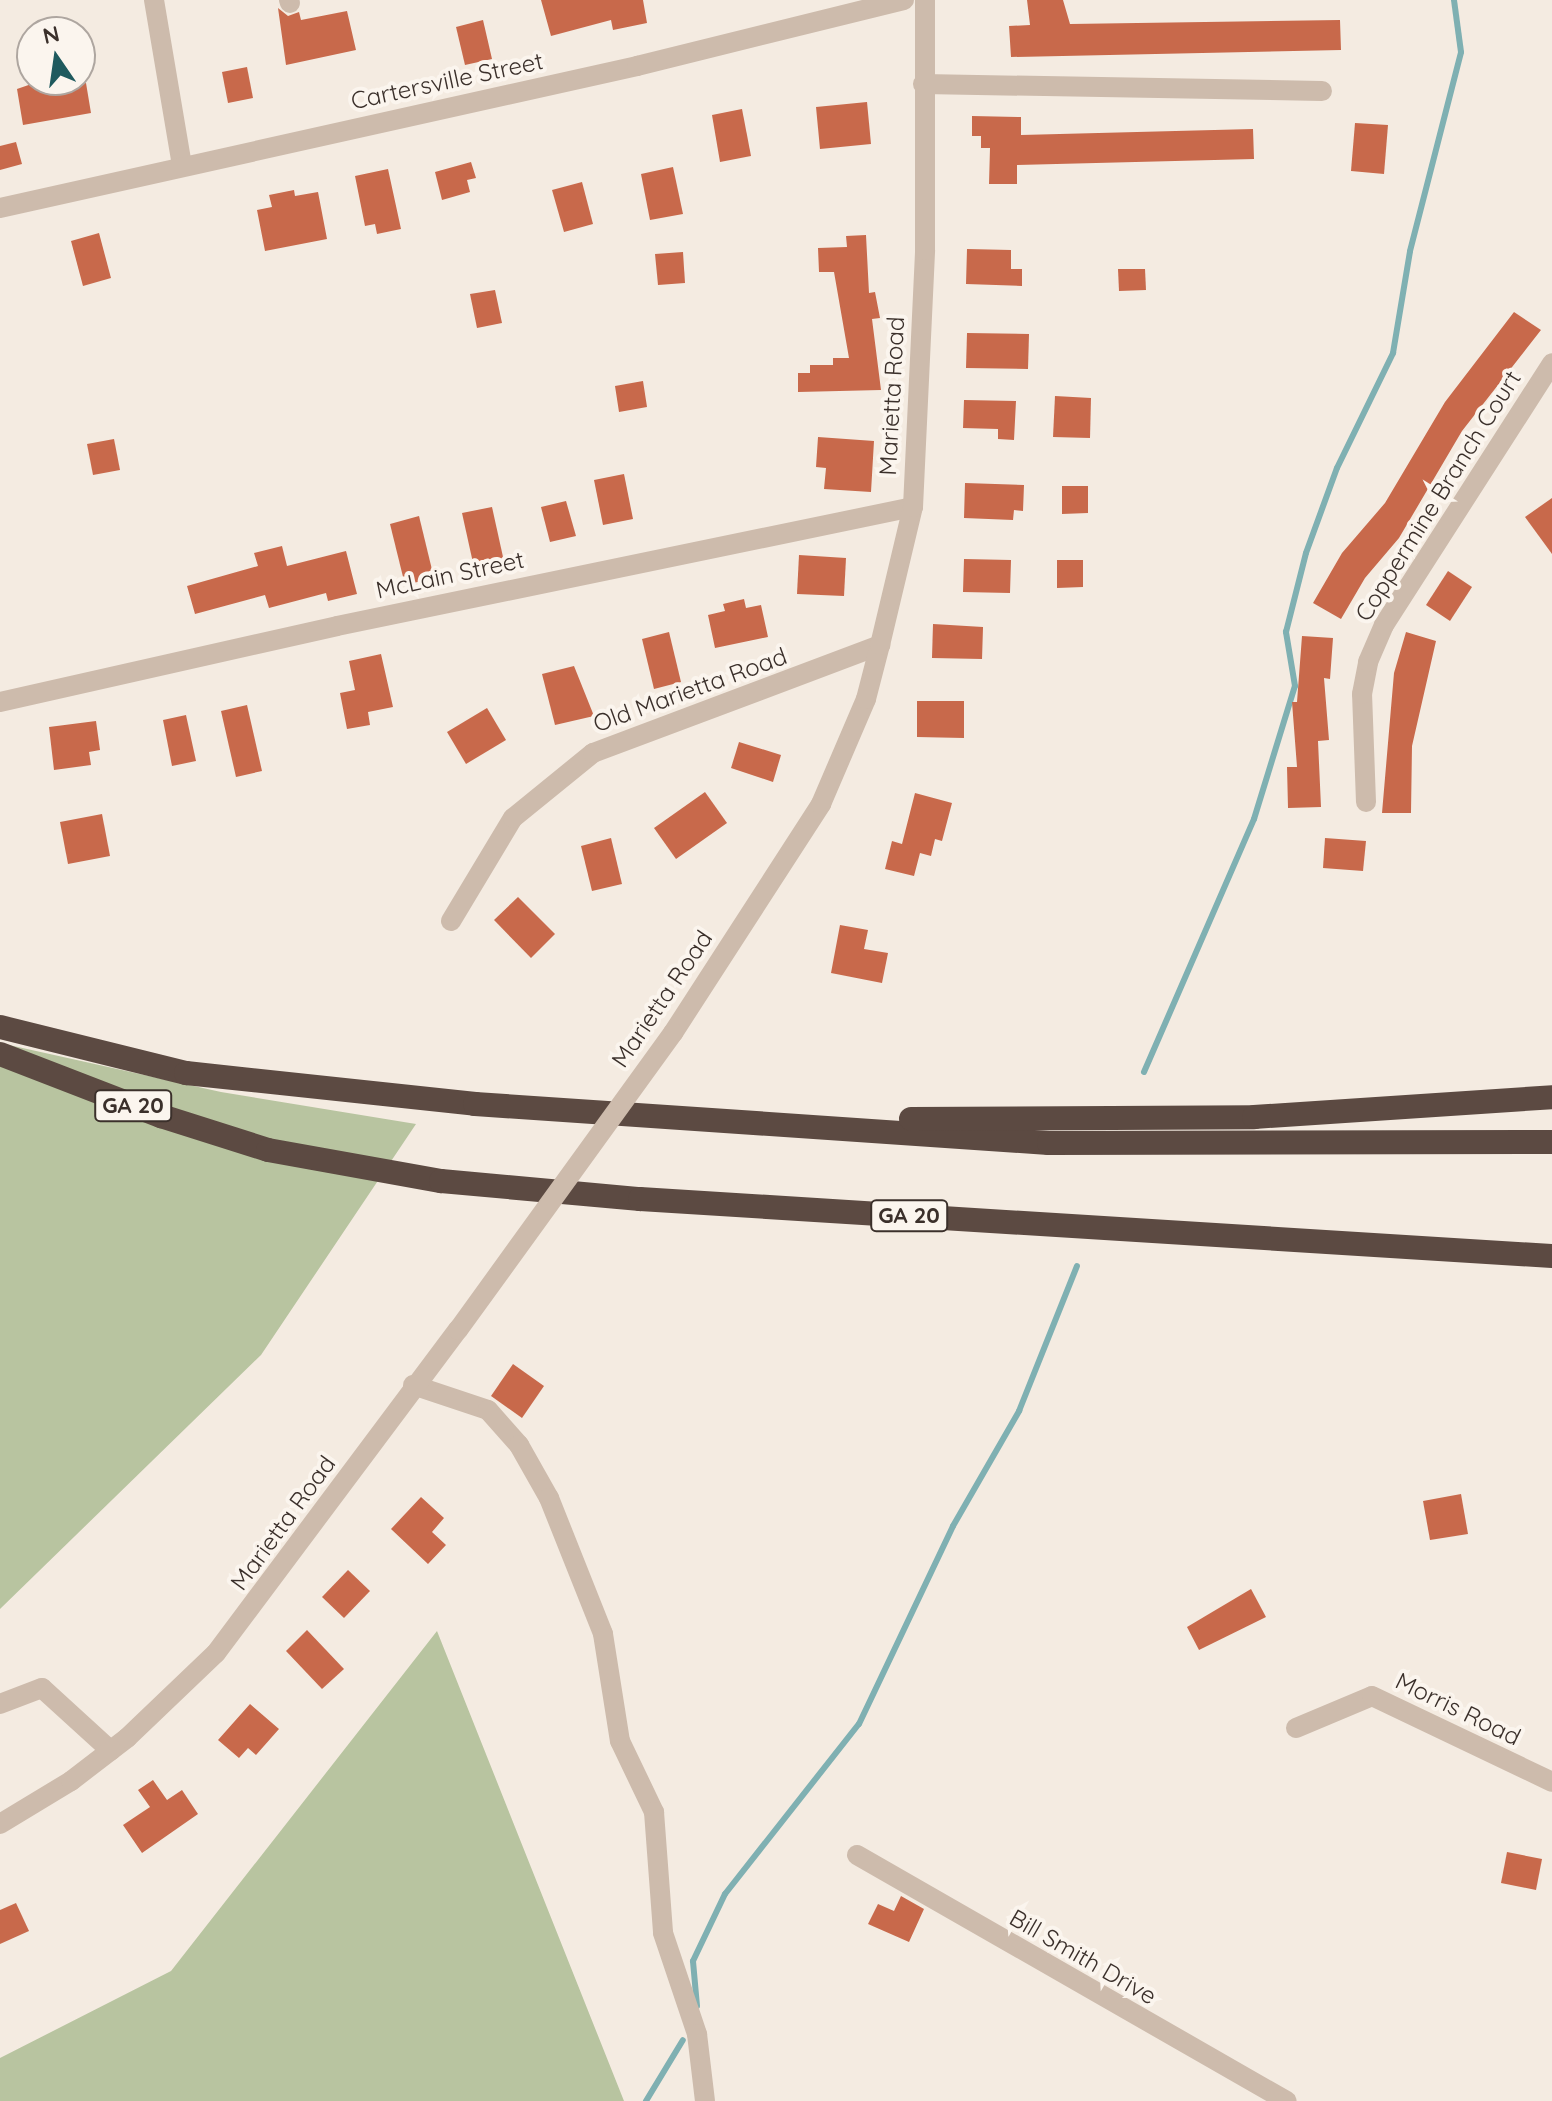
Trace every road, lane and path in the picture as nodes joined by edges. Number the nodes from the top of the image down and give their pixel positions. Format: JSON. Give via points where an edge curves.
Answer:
{"nodes":[{"id":1,"x":154,"y":0,"type":"edge"},
{"id":2,"x":904,"y":0,"type":"edge"},
{"id":3,"x":925,"y":0,"type":"edge"},
{"id":4,"x":923,"y":84,"type":"junction"},
{"id":5,"x":1322,"y":91,"type":"dead end"},
{"id":6,"x":182,"y":166,"type":"junction"},
{"id":7,"x":0,"y":208,"type":"edge"},
{"id":8,"x":1552,"y":363,"type":"edge"},
{"id":9,"x":913,"y":507,"type":"junction"},
{"id":10,"x":880,"y":645,"type":"junction"},
{"id":11,"x":0,"y":702,"type":"edge"},
{"id":12,"x":1366,"y":802,"type":"dead end"},
{"id":13,"x":451,"y":921,"type":"dead end"},
{"id":14,"x":0,"y":1027,"type":"edge"},
{"id":15,"x":0,"y":1054,"type":"edge"},
{"id":16,"x":1552,"y":1097,"type":"edge"},
{"id":17,"x":693,"y":1117,"type":"junction"},
{"id":18,"x":1552,"y":1142,"type":"edge"},
{"id":19,"x":1552,"y":1256,"type":"edge"},
{"id":20,"x":413,"y":1385,"type":"junction"},
{"id":21,"x":0,"y":1704,"type":"edge"},
{"id":22,"x":1296,"y":1728,"type":"dead end"},
{"id":23,"x":111,"y":1751,"type":"junction"},
{"id":24,"x":1552,"y":1782,"type":"edge"},
{"id":25,"x":0,"y":1824,"type":"edge"},
{"id":26,"x":857,"y":1855,"type":"dead end"},
{"id":27,"x":705,"y":2101,"type":"edge"},
{"id":28,"x":1286,"y":2101,"type":"edge"}],
"edges":[{"from":1,"to":6,"type":"street"},
{"from":2,"to":6,"type":"street","name":"Cartersville Street","via":[[637,66]]},
{"from":3,"to":4,"type":"street","name":"Marietta Road"},
{"from":4,"to":5,"type":"street"},
{"from":4,"to":9,"type":"street","name":"Marietta Road","via":[[925,250]]},
{"from":6,"to":7,"type":"street","name":"Cartersville Street"},
{"from":8,"to":12,"type":"street","name":"Coppermine Branch Court","via":[[1384,625],[1368,662],[1362,694]]},
{"from":9,"to":10,"type":"street","name":"Marietta Road"},
{"from":9,"to":11,"type":"street","name":"McLain Street","via":[[352,622]]},
{"from":10,"to":13,"type":"street","name":"Old Marietta Road","via":[[593,753],[513,818]]},
{"from":10,"to":20,"type":"street","name":"Marietta Road","bridge":true,"via":[[866,699],[821,804],[673,1033]]},
{"from":14,"to":17,"type":"highway","number":"GA 20","via":[[129,1062],[265,1084]]},
{"from":15,"to":19,"type":"highway","number":"GA 20","via":[[268,1150],[441,1181],[640,1199]]},
{"from":16,"to":17,"type":"highway","number":"GA 20","via":[[1254,1117]]},
{"from":17,"to":18,"type":"highway","via":[[1049,1143]]},
{"from":20,"to":23,"type":"street","name":"Marietta Road","via":[[226,1642],[173,1699]]},
{"from":20,"to":27,"type":"street","via":[[488,1410],[519,1445],[549,1498],[603,1634],[620,1741],[654,1812],[663,1933],[697,2034]]},
{"from":21,"to":23,"type":"street","via":[[42,1688]]},
{"from":22,"to":24,"type":"street","name":"Morris Road","via":[[1372,1696]]},
{"from":23,"to":25,"type":"street","name":"Marietta Road"},
{"from":26,"to":28,"type":"street","name":"Bill Smith Drive"}]}
